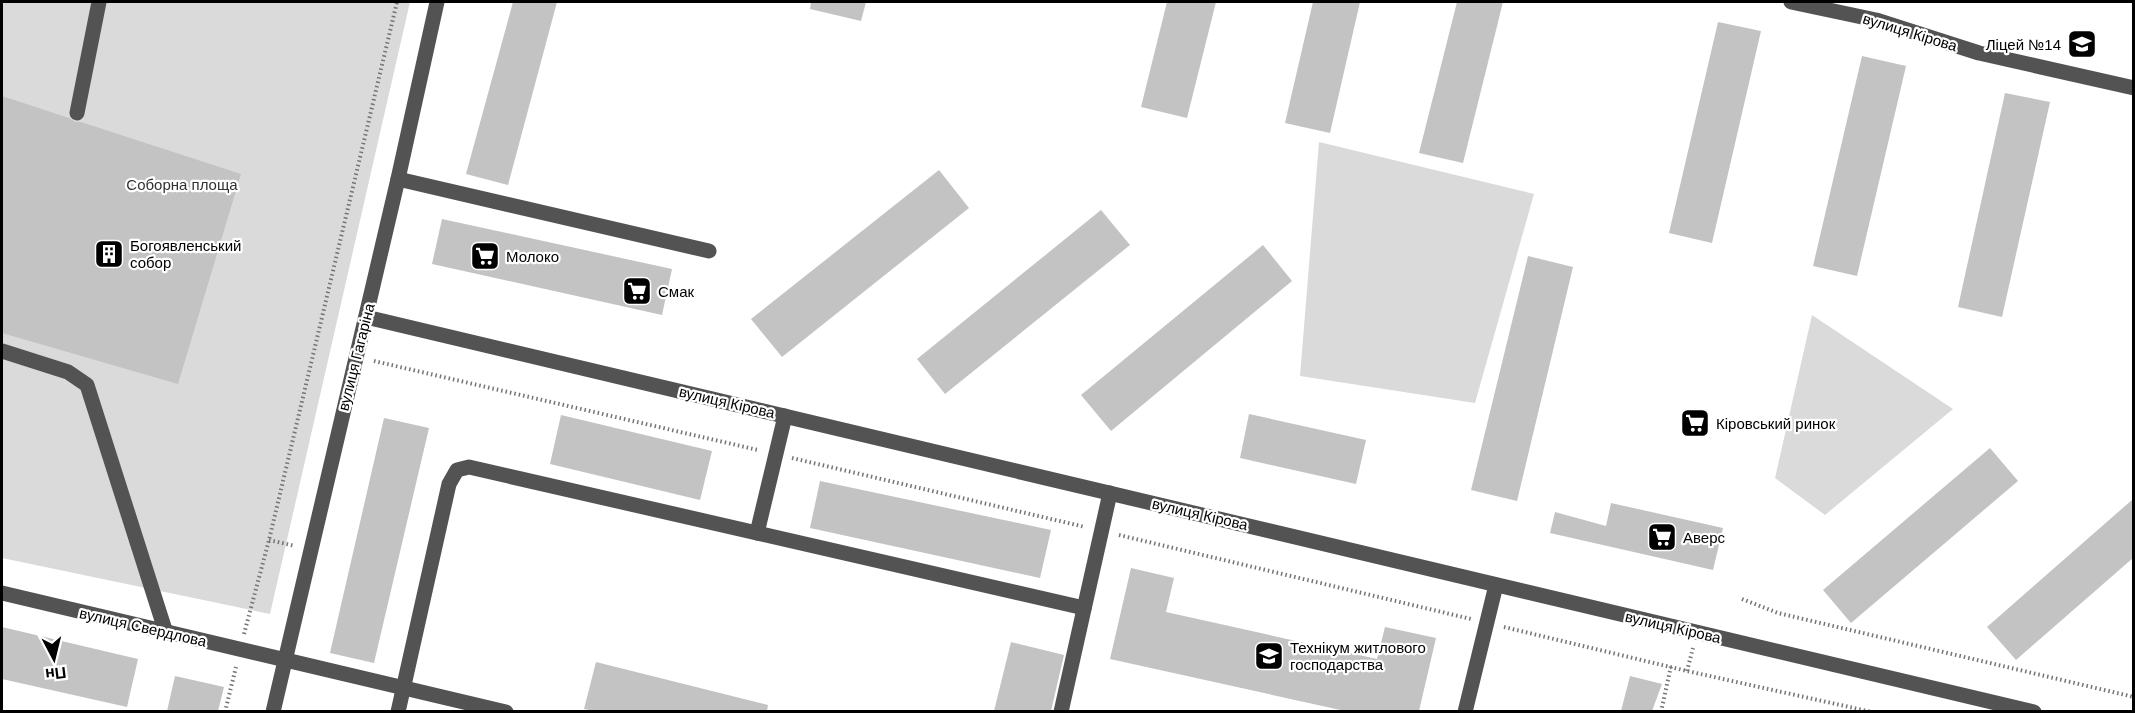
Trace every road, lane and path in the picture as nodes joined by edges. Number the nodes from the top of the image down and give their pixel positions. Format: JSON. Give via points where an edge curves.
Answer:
{"nodes":[{"id":1,"x":99,"y":2,"type":"edge"},
{"id":2,"x":397,"y":2,"type":"edge"},
{"id":3,"x":436,"y":2,"type":"edge"},
{"id":4,"x":1791,"y":2,"type":"edge"},
{"id":5,"x":2133,"y":88,"type":"edge"},
{"id":6,"x":77,"y":112,"type":"dead end"},
{"id":7,"x":398,"y":179,"type":"junction"},
{"id":8,"x":709,"y":251,"type":"dead end"},
{"id":9,"x":366,"y":317,"type":"junction"},
{"id":10,"x":2,"y":351,"type":"edge"},
{"id":11,"x":356,"y":357,"type":"junction"},
{"id":12,"x":785,"y":416,"type":"junction"},
{"id":13,"x":776,"y":454,"type":"junction"},
{"id":14,"x":1110,"y":493,"type":"junction"},
{"id":15,"x":1101,"y":531,"type":"junction"},
{"id":16,"x":757,"y":533,"type":"junction"},
{"id":17,"x":269,"y":540,"type":"junction"},
{"id":18,"x":310,"y":549,"type":"junction"},
{"id":19,"x":1496,"y":585,"type":"junction"},
{"id":20,"x":2,"y":593,"type":"edge"},
{"id":21,"x":1742,"y":599,"type":"dead end"},
{"id":22,"x":1084,"y":608,"type":"junction"},
{"id":23,"x":1487,"y":622,"type":"junction"},
{"id":24,"x":166,"y":633,"type":"junction"},
{"id":25,"x":240,"y":649,"type":"junction"},
{"id":26,"x":286,"y":659,"type":"junction"},
{"id":27,"x":1671,"y":666,"type":"junction"},
{"id":28,"x":404,"y":687,"type":"junction"},
{"id":29,"x":2133,"y":697,"type":"edge"},
{"id":30,"x":2014,"y":709,"type":"edge"},
{"id":31,"x":225,"y":711,"type":"edge"},
{"id":32,"x":273,"y":711,"type":"edge"},
{"id":33,"x":398,"y":711,"type":"edge"},
{"id":34,"x":506,"y":711,"type":"edge"},
{"id":35,"x":1061,"y":711,"type":"edge"},
{"id":36,"x":1465,"y":711,"type":"edge"},
{"id":37,"x":1661,"y":711,"type":"edge"},
{"id":38,"x":1872,"y":711,"type":"edge"},
{"id":39,"x":2034,"y":711,"type":"edge"}],
"edges":[{"from":1,"to":6,"type":"street"},
{"from":2,"to":17,"type":"path"},
{"from":3,"to":7,"type":"street","name":"вулиця Гагаріна"},
{"from":4,"to":5,"type":"street","name":"вулиця Кірова","via":[[1876,20],[1979,53]]},
{"from":7,"to":8,"type":"street"},
{"from":7,"to":9,"type":"street","name":"вулиця Гагаріна"},
{"from":9,"to":11,"type":"street","name":"вулиця Гагаріна"},
{"from":9,"to":12,"type":"street","name":"вулиця Кірова"},
{"from":10,"to":24,"type":"street","via":[[68,372],[87,385]]},
{"from":11,"to":13,"type":"path"},
{"from":11,"to":18,"type":"street","name":"вулиця Гагаріна"},
{"from":12,"to":13,"type":"street"},
{"from":12,"to":14,"type":"street","name":"вулиця Кірова"},
{"from":13,"to":15,"type":"path"},
{"from":13,"to":16,"type":"street"},
{"from":14,"to":15,"type":"street"},
{"from":14,"to":19,"type":"street","name":"вулиця Кірова"},
{"from":15,"to":22,"type":"street"},
{"from":15,"to":23,"type":"path"},
{"from":16,"to":22,"type":"street"},
{"from":16,"to":28,"type":"street","via":[[469,466],[457,470],[449,484]]},
{"from":17,"to":18,"type":"path"},
{"from":17,"to":25,"type":"path"},
{"from":18,"to":26,"type":"street","name":"вулиця Гагаріна"},
{"from":19,"to":23,"type":"street"},
{"from":19,"to":30,"type":"street","name":"вулиця Кірова"},
{"from":20,"to":24,"type":"street","name":"вулиця Свердлова"},
{"from":21,"to":29,"type":"path","via":[[1778,613]]},
{"from":22,"to":35,"type":"street"},
{"from":23,"to":27,"type":"path"},
{"from":23,"to":36,"type":"street"},
{"from":24,"to":25,"type":"street","name":"вулиця Свердлова"},
{"from":25,"to":26,"type":"street","name":"вулиця Свердлова"},
{"from":25,"to":31,"type":"path"},
{"from":26,"to":28,"type":"street","name":"вулиця Свердлова"},
{"from":26,"to":32,"type":"street","name":"вулиця Гагаріна"},
{"from":27,"to":37,"type":"path"},
{"from":27,"to":38,"type":"path"},
{"from":28,"to":33,"type":"street"},
{"from":28,"to":34,"type":"street","name":"вулиця Свердлова"},
{"from":30,"to":39,"type":"street","name":"вулиця Кірова"}]}
